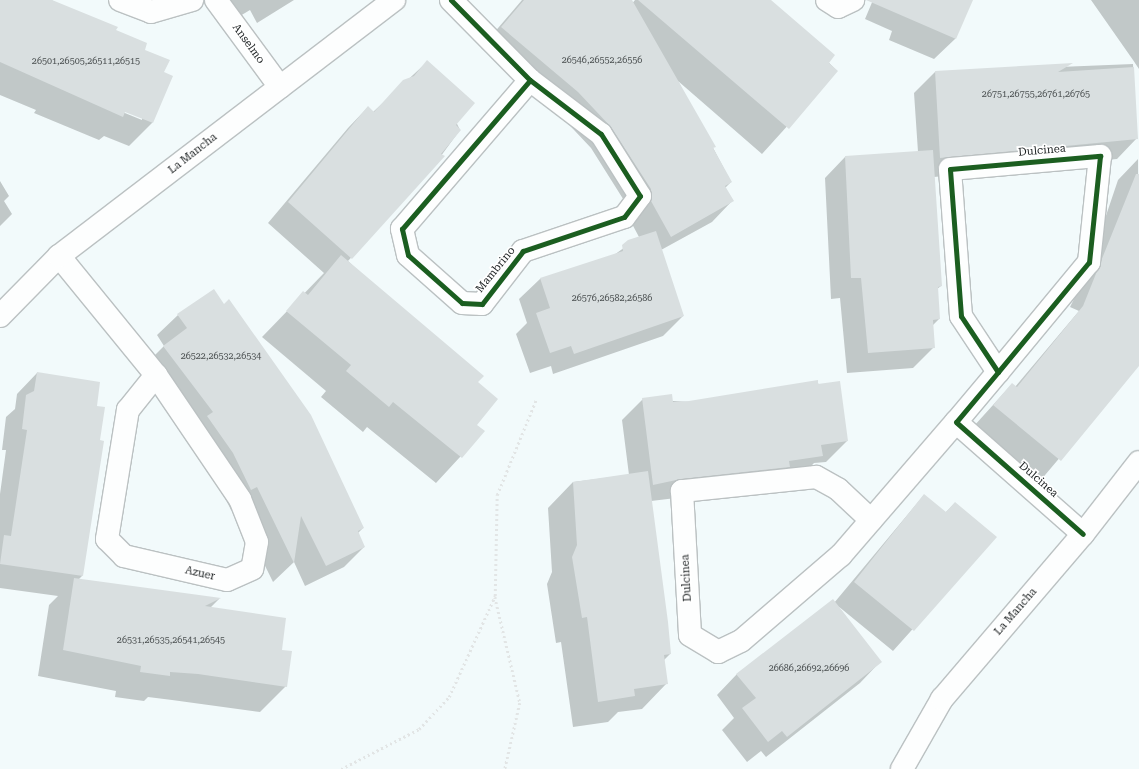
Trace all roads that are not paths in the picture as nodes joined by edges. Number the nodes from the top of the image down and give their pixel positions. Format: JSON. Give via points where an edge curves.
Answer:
{"nodes":[{"id":1,"x":120,"y":0,"type":"edge"},
{"id":2,"x":192,"y":0,"type":"edge"},
{"id":3,"x":216,"y":0,"type":"edge"},
{"id":4,"x":394,"y":0,"type":"edge"},
{"id":5,"x":451,"y":0,"type":"edge"},
{"id":6,"x":828,"y":0,"type":"edge"},
{"id":7,"x":853,"y":0,"type":"edge"},
{"id":8,"x":530,"y":80,"type":"junction"},
{"id":9,"x":280,"y":87,"type":"junction"},
{"id":10,"x":59,"y":256,"type":"junction"},
{"id":11,"x":0,"y":316,"type":"edge"},
{"id":12,"x":998,"y":372,"type":"junction"},
{"id":13,"x":156,"y":375,"type":"junction"},
{"id":14,"x":956,"y":422,"type":"junction"},
{"id":15,"x":1139,"y":462,"type":"edge"},
{"id":16,"x":871,"y":520,"type":"junction"},
{"id":17,"x":1083,"y":534,"type":"junction"},
{"id":18,"x":902,"y":769,"type":"edge"}],
"edges":[{"from":1,"to":2,"type":"street","via":[[151,12]]},
{"from":3,"to":9,"type":"street","name":"Anselmo"},
{"from":4,"to":9,"type":"street","name":"La Mancha"},
{"from":5,"to":8,"type":"street","name":"Mambrino"},
{"from":6,"to":7,"type":"street","via":[[838,7]]},
{"from":8,"to":8,"type":"street","name":"Mambrino","via":[[601,134],[640,196],[624,217],[523,251],[482,304],[462,303],[408,255],[402,229]]},
{"from":9,"to":10,"type":"street","name":"La Mancha"},
{"from":10,"to":11,"type":"street","name":"La Mancha"},
{"from":10,"to":13,"type":"street","name":"Azuer"},
{"from":12,"to":12,"type":"street","name":"Dulcinea","via":[[961,316],[950,169],[1100,156],[1089,262]]},
{"from":12,"to":14,"type":"street","name":"Dulcinea"},
{"from":13,"to":13,"type":"street","name":"Azuer","via":[[240,499],[257,542],[252,569],[227,580],[124,556],[108,539],[128,410]]},
{"from":14,"to":16,"type":"street","name":"Dulcinea"},
{"from":14,"to":17,"type":"street","name":"Dulcinea"},
{"from":15,"to":17,"type":"street","name":"La Mancha"},
{"from":16,"to":16,"type":"street","name":"Dulcinea","via":[[841,555],[730,648],[718,652],[690,635],[682,491],[816,477],[838,489]]},
{"from":17,"to":18,"type":"street","name":"La Mancha","via":[[942,699]]}]}
